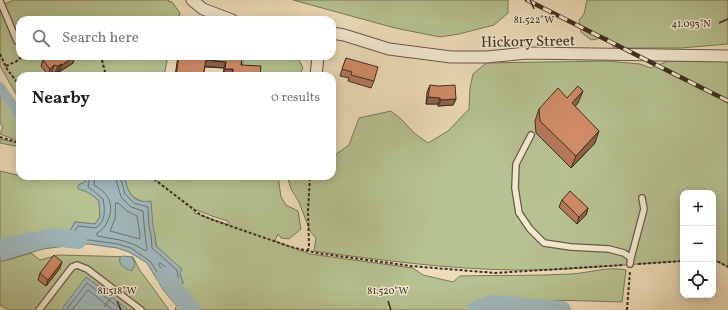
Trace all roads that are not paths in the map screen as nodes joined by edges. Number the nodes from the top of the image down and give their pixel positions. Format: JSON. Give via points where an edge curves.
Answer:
{"nodes":[{"id":1,"x":192,"y":0,"type":"edge"},
{"id":2,"x":0,"y":1,"type":"edge"},
{"id":3,"x":221,"y":16,"type":"edge"},
{"id":4,"x":336,"y":34,"type":"edge"},
{"id":5,"x":16,"y":39,"type":"edge"},
{"id":6,"x":728,"y":56,"type":"edge"},
{"id":7,"x":318,"y":60,"type":"edge"},
{"id":8,"x":316,"y":72,"type":"edge"},
{"id":9,"x":531,"y":135,"type":"dead end"},
{"id":10,"x":642,"y":198,"type":"dead end"},
{"id":11,"x":39,"y":310,"type":"edge"},
{"id":12,"x":141,"y":310,"type":"edge"}],
"edges":[{"from":1,"to":3,"type":"street","via":[[203,9]]},
{"from":2,"to":5,"type":"lane"},
{"from":4,"to":6,"type":"street","name":"Hickory Street","via":[[389,49],[452,57],[527,53]]},
{"from":7,"to":8,"type":"street"},
{"from":9,"to":10,"type":"lane","via":[[516,164],[515,188],[519,213],[544,243],[609,249],[624,253],[631,261],[644,209]]},
{"from":11,"to":12,"type":"lane","via":[[72,267],[77,265],[87,269]]}]}
